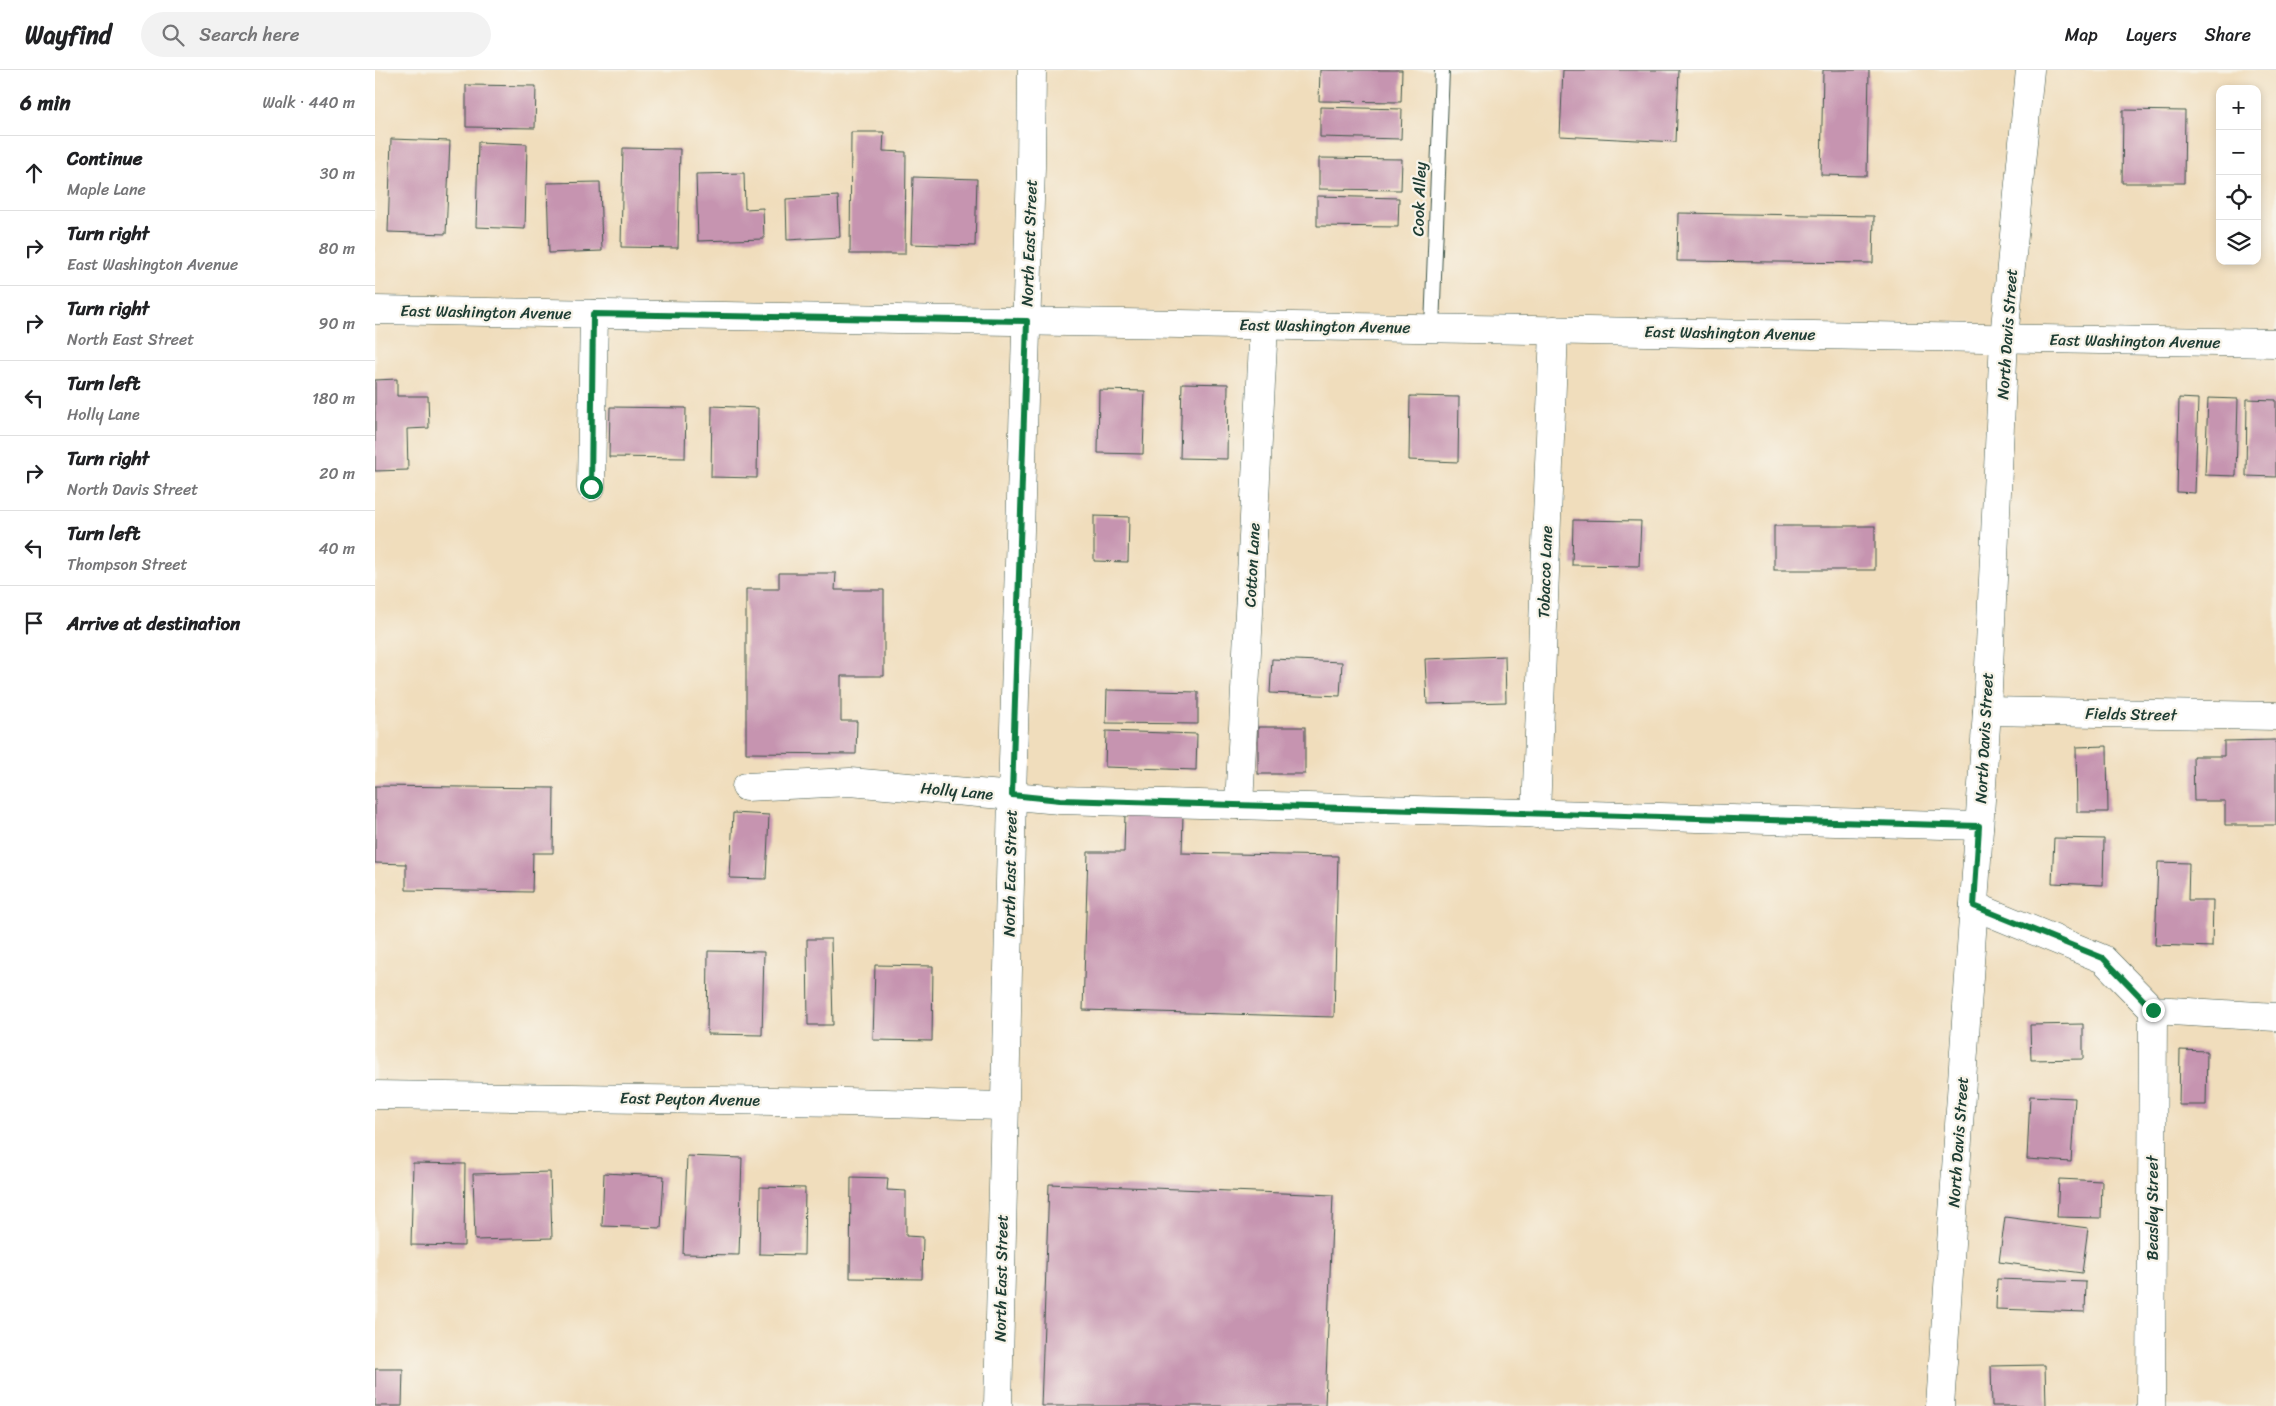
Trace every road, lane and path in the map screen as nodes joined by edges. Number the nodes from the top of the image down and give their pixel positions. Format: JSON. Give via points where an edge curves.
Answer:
{"nodes":[{"id":1,"x":1032,"y":70,"type":"edge"},
{"id":2,"x":1442,"y":70,"type":"edge"},
{"id":3,"x":2030,"y":70,"type":"edge"},
{"id":4,"x":375,"y":310,"type":"edge"},
{"id":5,"x":593,"y":314,"type":"junction"},
{"id":6,"x":1027,"y":321,"type":"junction"},
{"id":7,"x":1264,"y":325,"type":"junction"},
{"id":8,"x":1432,"y":328,"type":"junction"},
{"id":9,"x":1554,"y":330,"type":"junction"},
{"id":10,"x":2005,"y":338,"type":"junction"},
{"id":11,"x":2276,"y":343,"type":"edge"},
{"id":12,"x":591,"y":487,"type":"dead end"},
{"id":13,"x":1987,"y":711,"type":"junction"},
{"id":14,"x":2276,"y":716,"type":"edge"},
{"id":15,"x":746,"y":787,"type":"dead end"},
{"id":16,"x":1012,"y":795,"type":"junction"},
{"id":17,"x":1239,"y":805,"type":"junction"},
{"id":18,"x":1536,"y":814,"type":"junction"},
{"id":19,"x":1979,"y":826,"type":"junction"},
{"id":20,"x":1974,"y":906,"type":"junction"},
{"id":21,"x":2153,"y":1010,"type":"junction"},
{"id":22,"x":2276,"y":1017,"type":"edge"},
{"id":23,"x":375,"y":1095,"type":"edge"},
{"id":24,"x":1005,"y":1106,"type":"junction"},
{"id":25,"x":998,"y":1406,"type":"edge"},
{"id":26,"x":1939,"y":1406,"type":"edge"},
{"id":27,"x":2151,"y":1406,"type":"edge"}],
"edges":[{"from":1,"to":6,"type":"street","name":"North East Street"},
{"from":2,"to":8,"type":"lane","name":"Cook Alley"},
{"from":3,"to":10,"type":"street","name":"North Davis Street"},
{"from":4,"to":5,"type":"street","name":"East Washington Avenue"},
{"from":5,"to":6,"type":"street","name":"East Washington Avenue"},
{"from":5,"to":12,"type":"street"},
{"from":6,"to":7,"type":"street","name":"East Washington Avenue"},
{"from":6,"to":16,"type":"street","name":"North East Street"},
{"from":7,"to":8,"type":"street","name":"East Washington Avenue"},
{"from":7,"to":17,"type":"street","name":"Cotton Lane"},
{"from":8,"to":9,"type":"street","name":"East Washington Avenue"},
{"from":9,"to":10,"type":"street","name":"East Washington Avenue"},
{"from":9,"to":18,"type":"street","name":"Tobacco Lane"},
{"from":10,"to":11,"type":"street","name":"East Washington Avenue"},
{"from":10,"to":13,"type":"street","name":"North Davis Street"},
{"from":13,"to":14,"type":"street","name":"Fields Street"},
{"from":13,"to":19,"type":"street","name":"North Davis Street"},
{"from":15,"to":16,"type":"street","name":"Holly Lane","via":[[851,782]]},
{"from":16,"to":17,"type":"street","name":"Holly Lane","via":[[1060,800]]},
{"from":16,"to":24,"type":"street","name":"North East Street"},
{"from":17,"to":18,"type":"street","name":"Holly Lane"},
{"from":18,"to":19,"type":"street","name":"Holly Lane"},
{"from":19,"to":20,"type":"street","name":"North Davis Street"},
{"from":20,"to":21,"type":"street","via":[[2103,958]]},
{"from":20,"to":26,"type":"street","name":"North Davis Street"},
{"from":21,"to":22,"type":"street"},
{"from":21,"to":27,"type":"street","name":"Beasley Street"},
{"from":23,"to":24,"type":"street","name":"East Peyton Avenue"},
{"from":24,"to":25,"type":"street","name":"North East Street"}]}
